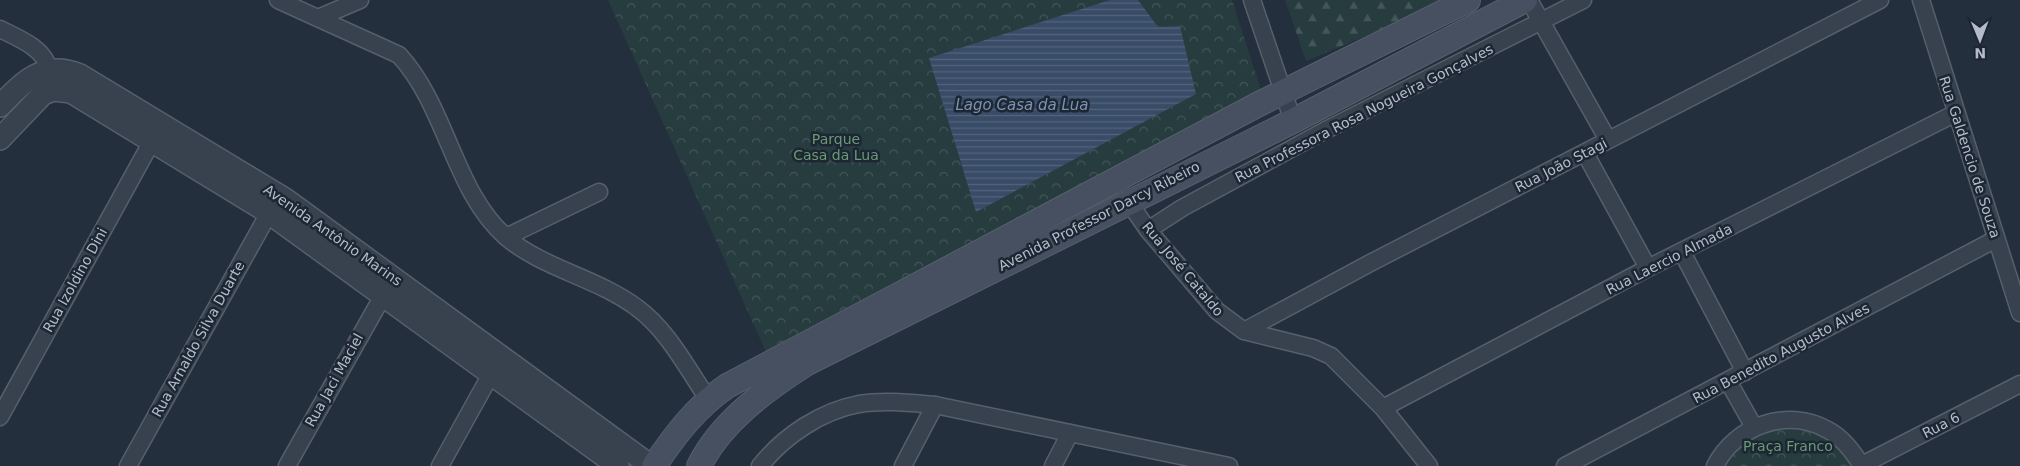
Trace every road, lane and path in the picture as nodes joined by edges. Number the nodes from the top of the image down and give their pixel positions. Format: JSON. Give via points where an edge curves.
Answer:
{"nodes":[{"id":1,"x":278,"y":0,"type":"edge"},
{"id":2,"x":360,"y":0,"type":"edge"},
{"id":3,"x":1252,"y":0,"type":"edge"},
{"id":4,"x":1468,"y":0,"type":"edge"},
{"id":5,"x":1527,"y":0,"type":"edge"},
{"id":6,"x":1583,"y":0,"type":"edge"},
{"id":7,"x":1880,"y":0,"type":"edge"},
{"id":8,"x":1921,"y":0,"type":"edge"},
{"id":9,"x":318,"y":18,"type":"junction"},
{"id":10,"x":1541,"y":22,"type":"junction"},
{"id":11,"x":0,"y":29,"type":"edge"},
{"id":12,"x":49,"y":70,"type":"junction"},
{"id":13,"x":1282,"y":93,"type":"junction"},
{"id":14,"x":0,"y":106,"type":"edge"},
{"id":15,"x":1956,"y":113,"type":"junction"},
{"id":16,"x":1293,"y":120,"type":"junction"},
{"id":17,"x":162,"y":124,"type":"junction"},
{"id":18,"x":0,"y":139,"type":"edge"},
{"id":19,"x":1608,"y":140,"type":"junction"},
{"id":20,"x":150,"y":143,"type":"junction"},
{"id":21,"x":1585,"y":153,"type":"junction"},
{"id":22,"x":600,"y":192,"type":"dead end"},
{"id":23,"x":1128,"y":201,"type":"junction"},
{"id":24,"x":269,"y":213,"type":"junction"},
{"id":25,"x":1148,"y":230,"type":"junction"},
{"id":26,"x":506,"y":237,"type":"junction"},
{"id":27,"x":1996,"y":239,"type":"junction"},
{"id":28,"x":1682,"y":252,"type":"junction"},
{"id":29,"x":1648,"y":268,"type":"junction"},
{"id":30,"x":388,"y":287,"type":"junction"},
{"id":31,"x":2020,"y":313,"type":"edge"},
{"id":32,"x":1244,"y":331,"type":"junction"},
{"id":33,"x":1745,"y":372,"type":"junction"},
{"id":34,"x":491,"y":374,"type":"junction"},
{"id":35,"x":1728,"y":381,"type":"junction"},
{"id":36,"x":2020,"y":384,"type":"edge"},
{"id":37,"x":708,"y":399,"type":"junction"},
{"id":38,"x":935,"y":405,"type":"junction"},
{"id":39,"x":1383,"y":408,"type":"junction"},
{"id":40,"x":0,"y":417,"type":"edge"},
{"id":41,"x":1754,"y":427,"type":"junction"},
{"id":42,"x":1070,"y":433,"type":"junction"},
{"id":43,"x":711,"y":445,"type":"junction"},
{"id":44,"x":607,"y":456,"type":"edge"},
{"id":45,"x":1208,"y":464,"type":"edge"},
{"id":46,"x":128,"y":466,"type":"edge"},
{"id":47,"x":287,"y":466,"type":"edge"},
{"id":48,"x":440,"y":466,"type":"edge"},
{"id":49,"x":652,"y":466,"type":"edge"},
{"id":50,"x":699,"y":466,"type":"edge"},
{"id":51,"x":760,"y":466,"type":"edge"},
{"id":52,"x":903,"y":466,"type":"edge"},
{"id":53,"x":1053,"y":466,"type":"edge"},
{"id":54,"x":1229,"y":466,"type":"edge"},
{"id":55,"x":1429,"y":466,"type":"edge"},
{"id":56,"x":1565,"y":466,"type":"edge"},
{"id":57,"x":1715,"y":466,"type":"edge"},
{"id":58,"x":1862,"y":466,"type":"edge"}],
"edges":[{"from":1,"to":9,"type":"street"},
{"from":2,"to":9,"type":"street"},
{"from":3,"to":13,"type":"street"},
{"from":4,"to":13,"type":"main road","name":"Avenida Professor Darcy Ribeiro"},
{"from":5,"to":10,"type":"street"},
{"from":5,"to":16,"type":"main road","name":"Avenida Professor Darcy Ribeiro"},
{"from":6,"to":10,"type":"street","name":"Rua Professora Rosa Nogueira Gonçalves"},
{"from":7,"to":19,"type":"street","name":"Rua João Stagi"},
{"from":8,"to":15,"type":"street","name":"Rua Galdencio de Souza"},
{"from":9,"to":26,"type":"street","via":[[383,46],[399,55],[413,70],[430,98],[461,171],[486,215]]},
{"from":10,"to":19,"type":"street"},
{"from":10,"to":25,"type":"street","name":"Rua Professora Rosa Nogueira Gonçalves","via":[[1324,131],[1182,208]]},
{"from":11,"to":12,"type":"street","via":[[44,57]]},
{"from":12,"to":14,"type":"street","via":[[33,76]]},
{"from":12,"to":17,"type":"street","name":"Avenida Antônio Marins","via":[[67,70],[80,75]]},
{"from":13,"to":16,"type":"street"},
{"from":13,"to":37,"type":"main road","name":"Avenida Professor Darcy Ribeiro","via":[[851,318],[750,372]]},
{"from":15,"to":27,"type":"street","name":"Rua Galdencio de Souza"},
{"from":15,"to":28,"type":"street","name":"Rua Laercio Almada"},
{"from":16,"to":23,"type":"main road","name":"Avenida Professor Darcy Ribeiro"},
{"from":17,"to":20,"type":"street","name":"Rua Izoldino Dini"},
{"from":17,"to":30,"type":"street","name":"Avenida Antônio Marins","via":[[285,199]]},
{"from":18,"to":20,"type":"street","name":"Avenida Antônio Marins","via":[[43,94],[54,90],[71,92]]},
{"from":19,"to":21,"type":"street","name":"Rua João Stagi"},
{"from":20,"to":24,"type":"street","name":"Avenida Antônio Marins"},
{"from":20,"to":40,"type":"street","name":"Rua Izoldino Dini"},
{"from":21,"to":29,"type":"street"},
{"from":21,"to":32,"type":"street","name":"Rua João Stagi","via":[[1374,260]]},
{"from":22,"to":26,"type":"street"},
{"from":23,"to":25,"type":"street","name":"Rua José Cataldo"},
{"from":23,"to":43,"type":"main road","name":"Avenida Professor Darcy Ribeiro","via":[[807,363],[741,413]]},
{"from":24,"to":30,"type":"street","name":"Avenida Antônio Marins"},
{"from":24,"to":46,"type":"street","name":"Rua Arnaldo Silva Duarte"},
{"from":25,"to":32,"type":"street","name":"Rua José Cataldo","via":[[1217,311]]},
{"from":26,"to":37,"type":"street","via":[[635,306],[664,335]]},
{"from":27,"to":31,"type":"street","name":"Rua Galdencio de Souza"},
{"from":27,"to":33,"type":"street","name":"Rua Benedito Augusto Alves"},
{"from":28,"to":29,"type":"street","name":"Rua Laercio Almada"},
{"from":28,"to":33,"type":"street"},
{"from":29,"to":39,"type":"street","name":"Rua Laercio Almada"},
{"from":30,"to":34,"type":"street","name":"Avenida Antônio Marins"},
{"from":30,"to":44,"type":"street","name":"Avenida Antônio Marins"},
{"from":30,"to":47,"type":"street","name":"Rua Jaci Maciel"},
{"from":32,"to":39,"type":"street","name":"Rua José Cataldo","via":[[1313,348],[1331,356]]},
{"from":33,"to":35,"type":"street","name":"Rua Benedito Augusto Alves"},
{"from":34,"to":44,"type":"street","name":"Avenida Antônio Marins"},
{"from":34,"to":48,"type":"street"},
{"from":35,"to":41,"type":"street"},
{"from":35,"to":56,"type":"street","name":"Rua Benedito Augusto Alves"},
{"from":36,"to":58,"type":"street","name":"Rua 6"},
{"from":37,"to":43,"type":"main road"},
{"from":37,"to":49,"type":"main road","name":"Avenida Professor Darcy Ribeiro"},
{"from":38,"to":42,"type":"street"},
{"from":38,"to":51,"type":"street","via":[[859,404],[832,413],[800,429]]},
{"from":38,"to":52,"type":"street"},
{"from":39,"to":55,"type":"street","name":"Rua José Cataldo"},
{"from":41,"to":57,"type":"street","via":[[1736,439]]},
{"from":41,"to":58,"type":"street","via":[[1779,420],[1804,421],[1828,430],[1848,445]]},
{"from":42,"to":45,"type":"street"},
{"from":42,"to":53,"type":"street"},
{"from":43,"to":50,"type":"main road","name":"Avenida Professor Darcy Ribeiro"},
{"from":44,"to":49,"type":"street","name":"Avenida Antônio Marins"},
{"from":45,"to":54,"type":"street"}]}
